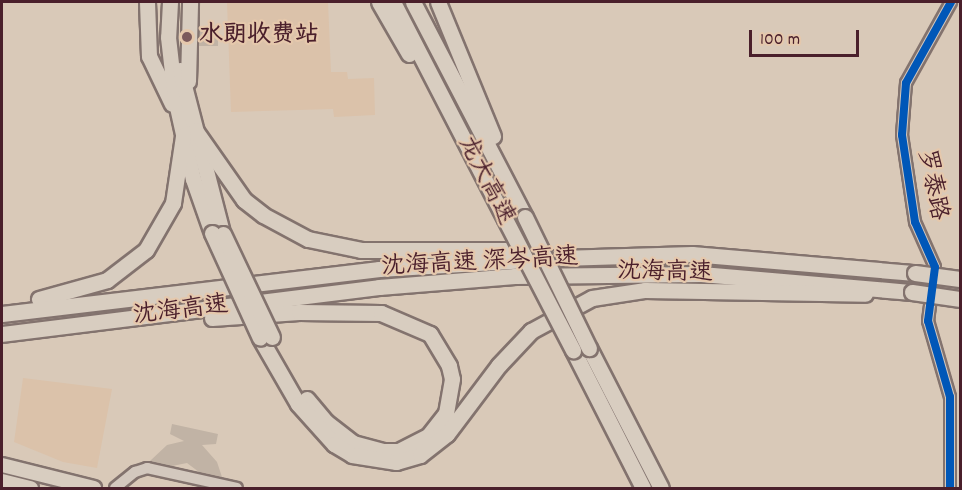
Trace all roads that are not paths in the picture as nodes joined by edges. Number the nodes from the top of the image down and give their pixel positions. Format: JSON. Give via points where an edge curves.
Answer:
{"nodes":[{"id":1,"x":147,"y":2,"type":"edge"},
{"id":2,"x":170,"y":2,"type":"edge"},
{"id":3,"x":180,"y":2,"type":"edge"},
{"id":4,"x":189,"y":2,"type":"edge"},
{"id":5,"x":379,"y":2,"type":"edge"},
{"id":6,"x":393,"y":2,"type":"edge"},
{"id":7,"x":413,"y":2,"type":"edge"},
{"id":8,"x":438,"y":2,"type":"edge"},
{"id":9,"x":951,"y":2,"type":"edge"},
{"id":10,"x":185,"y":115,"type":"junction"},
{"id":11,"x":189,"y":133,"type":"junction"},
{"id":12,"x":481,"y":172,"type":"junction"},
{"id":13,"x":525,"y":217,"type":"junction"},
{"id":14,"x":692,"y":254,"type":"junction"},
{"id":15,"x":960,"y":279,"type":"edge"},
{"id":16,"x":912,"y":292,"type":"junction"},
{"id":17,"x":960,"y":299,"type":"edge"},
{"id":18,"x":2,"y":306,"type":"edge"},
{"id":19,"x":2,"y":314,"type":"edge"},
{"id":20,"x":59,"y":328,"type":"junction"},
{"id":21,"x":2,"y":334,"type":"edge"},
{"id":22,"x":266,"y":338,"type":"junction"},
{"id":23,"x":2,"y":465,"type":"edge"},
{"id":24,"x":2,"y":481,"type":"edge"},
{"id":25,"x":31,"y":489,"type":"edge"},
{"id":26,"x":94,"y":489,"type":"edge"},
{"id":27,"x":115,"y":489,"type":"edge"},
{"id":28,"x":237,"y":489,"type":"edge"},
{"id":29,"x":643,"y":489,"type":"edge"},
{"id":30,"x":661,"y":489,"type":"edge"},
{"id":31,"x":950,"y":489,"type":"edge"}],
"edges":[{"from":1,"to":10,"type":"highway","via":[[149,56]]},
{"from":2,"to":10,"type":"highway","via":[[171,69]]},
{"from":3,"to":10,"type":"highway","via":[[180,71]]},
{"from":4,"to":10,"type":"highway"},
{"from":5,"to":12,"type":"highway"},
{"from":6,"to":12,"type":"highway","name":"龙大高速"},
{"from":7,"to":13,"type":"highway","name":"龙大高速"},
{"from":8,"to":13,"type":"highway"},
{"from":9,"to":31,"type":"street","name":"罗泰路","via":[[906,83],[902,135],[915,222],[935,267],[928,321],[950,397]]},
{"from":10,"to":11,"type":"highway"},
{"from":11,"to":14,"type":"highway","via":[[244,200],[285,228],[333,246],[394,251],[651,249]]},
{"from":11,"to":18,"type":"highway","via":[[172,203],[146,250],[107,280],[83,290]]},
{"from":11,"to":22,"type":"highway","bridge":true,"via":[[217,233]]},
{"from":12,"to":29,"type":"highway","name":"龙大高速","bridge":true},
{"from":13,"to":30,"type":"highway","name":"龙大高速","bridge":true},
{"from":14,"to":15,"type":"highway","name":"沈海高速 深岑高速","bridge":true},
{"from":14,"to":19,"type":"highway","name":"沈海高速 深岑高速","via":[[379,269]]},
{"from":16,"to":17,"type":"highway","bridge":true},
{"from":16,"to":20,"type":"highway","name":"沈海高速","via":[[743,276],[578,274],[379,287]]},
{"from":16,"to":22,"type":"highway","via":[[842,295],[645,290],[592,298],[531,331],[499,365],[447,434],[420,455],[396,462],[352,455],[334,444],[298,404]]},
{"from":20,"to":21,"type":"highway"},
{"from":20,"to":22,"type":"highway","via":[[299,312],[381,313],[430,334],[442,351],[452,379],[446,413],[428,436],[399,451],[382,452],[352,443],[316,412]]},
{"from":23,"to":26,"type":"main road"},
{"from":24,"to":25,"type":"main road"},
{"from":27,"to":28,"type":"street","via":[[135,472],[147,468]]}]}
